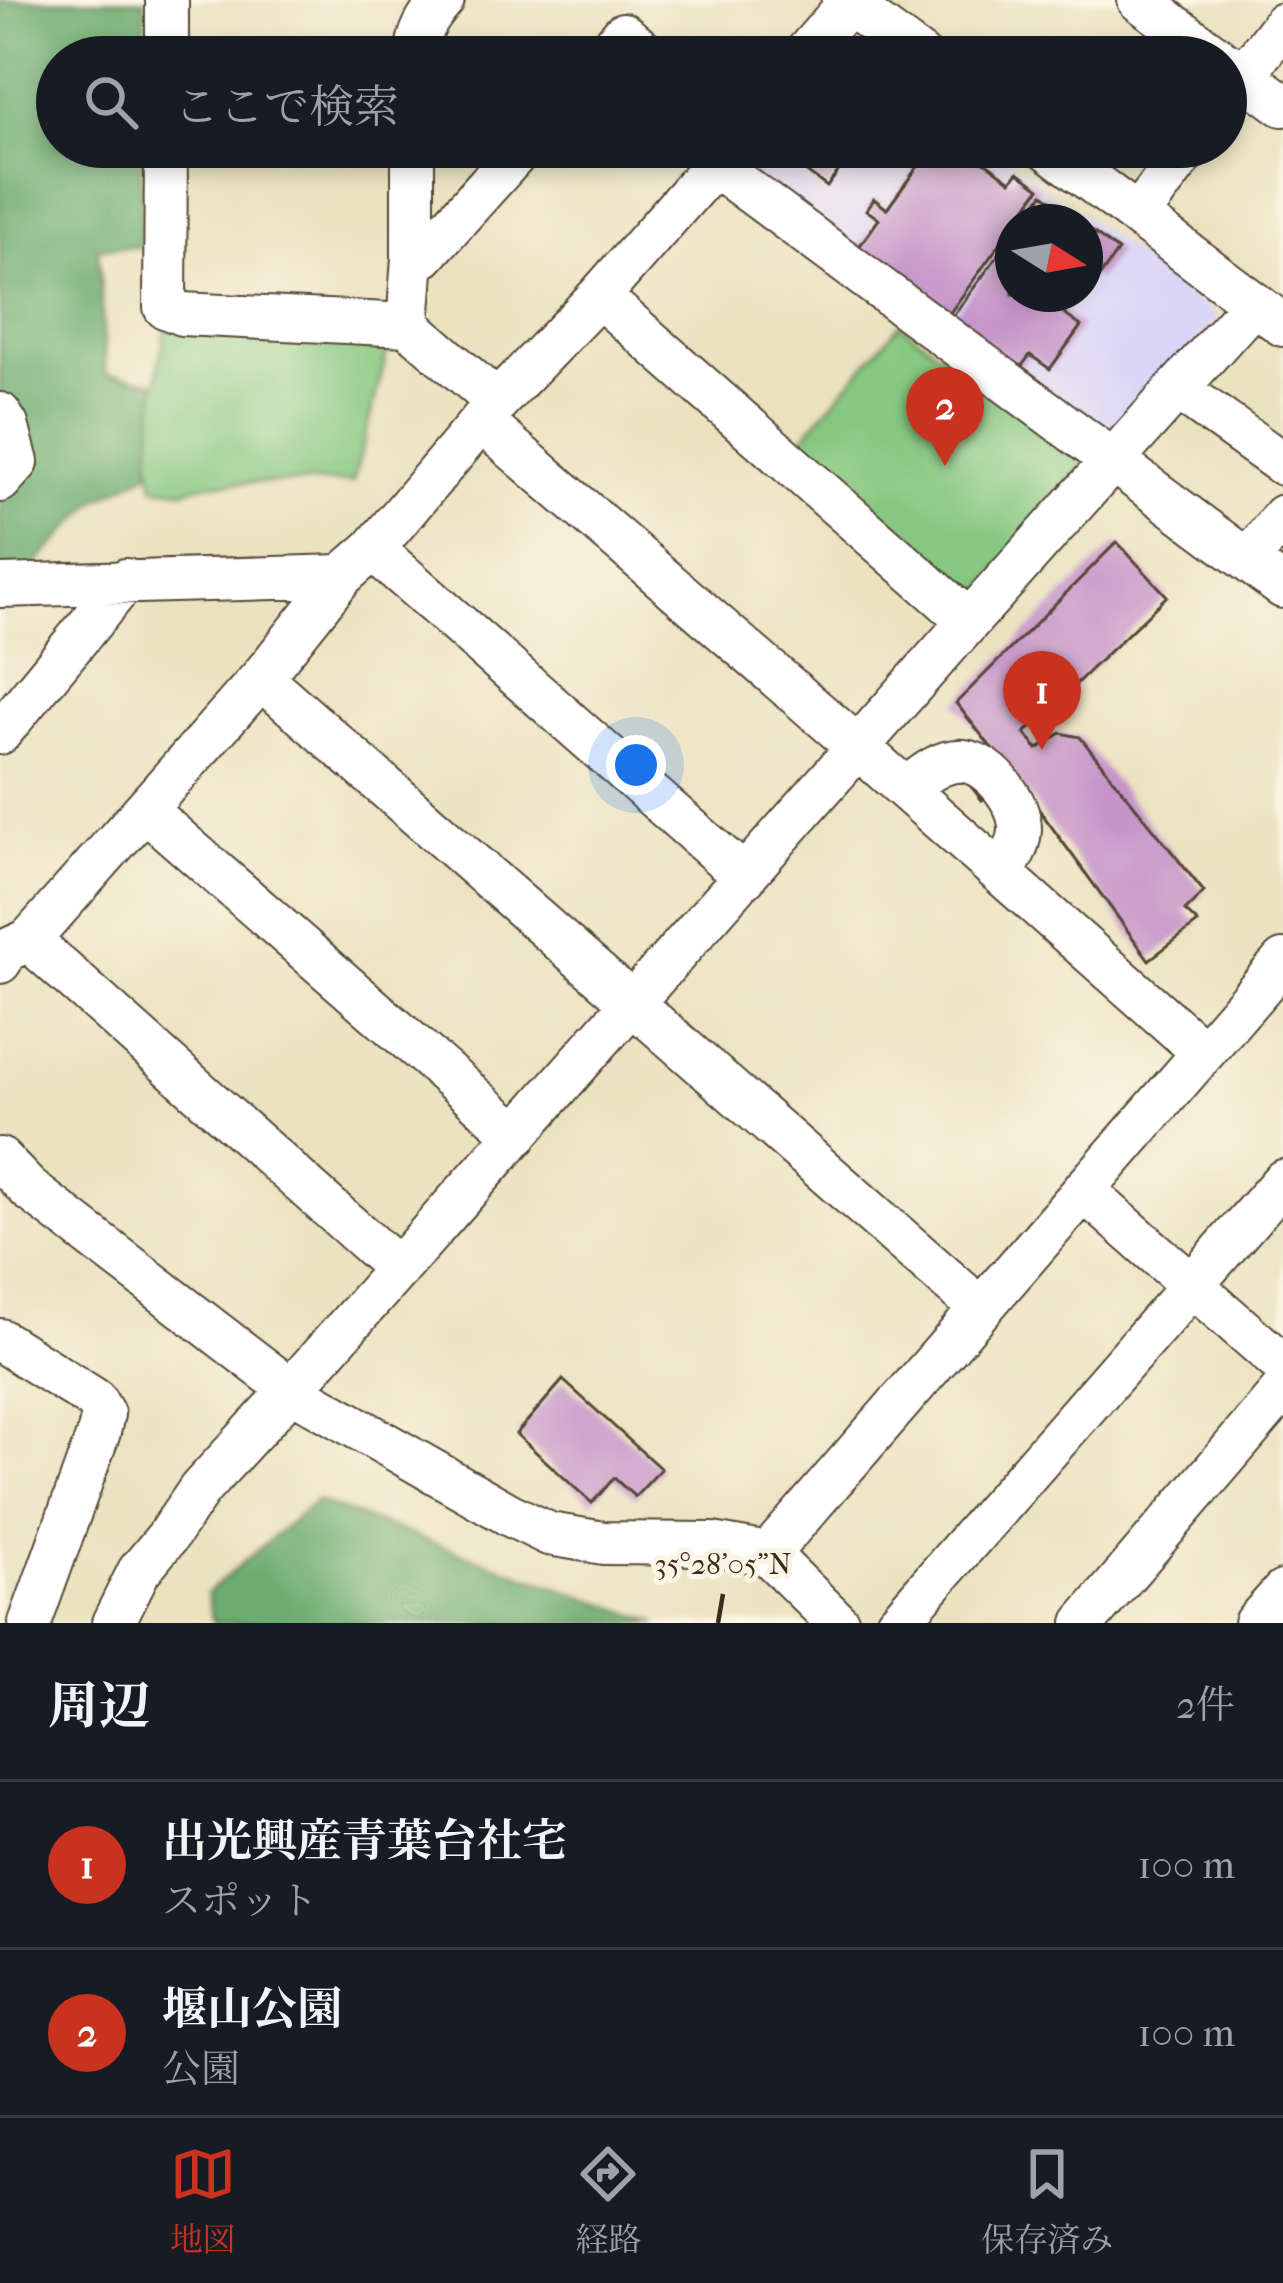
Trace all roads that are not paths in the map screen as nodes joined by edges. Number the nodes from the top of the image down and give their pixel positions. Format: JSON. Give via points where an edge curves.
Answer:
{"nodes":[{"id":1,"x":167,"y":0,"type":"edge"},
{"id":2,"x":443,"y":0,"type":"edge"},
{"id":3,"x":1139,"y":0,"type":"edge"},
{"id":4,"x":846,"y":2,"type":"edge"},
{"id":5,"x":1283,"y":24,"type":"edge"},
{"id":6,"x":166,"y":36,"type":"edge"},
{"id":7,"x":419,"y":36,"type":"edge"},
{"id":8,"x":819,"y":36,"type":"edge"},
{"id":9,"x":892,"y":36,"type":"edge"},
{"id":10,"x":1182,"y":36,"type":"edge"},
{"id":11,"x":1247,"y":57,"type":"edge"},
{"id":12,"x":1247,"y":85,"type":"edge"},
{"id":13,"x":1283,"y":105,"type":"edge"},
{"id":14,"x":166,"y":168,"type":"edge"},
{"id":15,"x":413,"y":168,"type":"edge"},
{"id":16,"x":503,"y":168,"type":"edge"},
{"id":17,"x":710,"y":168,"type":"edge"},
{"id":18,"x":736,"y":168,"type":"edge"},
{"id":19,"x":1075,"y":168,"type":"edge"},
{"id":20,"x":1173,"y":168,"type":"edge"},
{"id":21,"x":1139,"y":214,"type":"junction"},
{"id":22,"x":412,"y":258,"type":"junction"},
{"id":23,"x":599,"y":296,"type":"junction"},
{"id":24,"x":1268,"y":314,"type":"edge"},
{"id":25,"x":408,"y":325,"type":"junction"},
{"id":26,"x":1178,"y":389,"type":"junction"},
{"id":27,"x":490,"y":412,"type":"junction"},
{"id":28,"x":0,"y":414,"type":"edge"},
{"id":29,"x":1114,"y":461,"type":"junction"},
{"id":30,"x":1283,"y":464,"type":"edge"},
{"id":31,"x":0,"y":481,"type":"edge"},
{"id":32,"x":1283,"y":516,"type":"edge"},
{"id":33,"x":1248,"y":561,"type":"junction"},
{"id":34,"x":358,"y":562,"type":"junction"},
{"id":35,"x":126,"y":580,"type":"junction"},
{"id":36,"x":0,"y":586,"type":"edge"},
{"id":37,"x":1283,"y":587,"type":"edge"},
{"id":38,"x":969,"y":621,"type":"junction"},
{"id":39,"x":261,"y":678,"type":"junction"},
{"id":40,"x":0,"y":733,"type":"edge"},
{"id":41,"x":859,"y":748,"type":"junction"},
{"id":42,"x":906,"y":790,"type":"junction"},
{"id":43,"x":145,"y":810,"type":"junction"},
{"id":44,"x":1000,"y":873,"type":"junction"},
{"id":45,"x":746,"y":877,"type":"junction"},
{"id":46,"x":9,"y":949,"type":"edge"},
{"id":47,"x":1283,"y":961,"type":"edge"},
{"id":48,"x":633,"y":1004,"type":"junction"},
{"id":49,"x":1203,"y":1052,"type":"junction"},
{"id":50,"x":517,"y":1135,"type":"junction"},
{"id":51,"x":0,"y":1159,"type":"edge"},
{"id":52,"x":1283,"y":1181,"type":"edge"},
{"id":53,"x":1083,"y":1190,"type":"junction"},
{"id":54,"x":398,"y":1269,"type":"junction"},
{"id":55,"x":1192,"y":1285,"type":"junction"},
{"id":56,"x":981,"y":1309,"type":"junction"},
{"id":57,"x":0,"y":1340,"type":"edge"},
{"id":58,"x":1283,"y":1365,"type":"edge"},
{"id":59,"x":291,"y":1390,"type":"junction"},
{"id":60,"x":1283,"y":1390,"type":"edge"},
{"id":61,"x":768,"y":1554,"type":"junction"},
{"id":62,"x":1283,"y":1592,"type":"edge"},
{"id":63,"x":30,"y":1623,"type":"edge"},
{"id":64,"x":113,"y":1623,"type":"edge"},
{"id":65,"x":838,"y":1623,"type":"edge"},
{"id":66,"x":897,"y":1623,"type":"edge"},
{"id":67,"x":1084,"y":1623,"type":"edge"},
{"id":68,"x":1256,"y":1623,"type":"edge"}],
"edges":[{"from":1,"to":6,"type":"street"},
{"from":2,"to":7,"type":"street"},
{"from":3,"to":10,"type":"street"},
{"from":4,"to":8,"type":"street"},
{"from":4,"to":9,"type":"street"},
{"from":5,"to":11,"type":"street"},
{"from":12,"to":13,"type":"street"},
{"from":14,"to":25,"type":"street","via":[[165,307]]},
{"from":15,"to":22,"type":"street"},
{"from":16,"to":22,"type":"street","via":[[424,256]]},
{"from":17,"to":23,"type":"street"},
{"from":18,"to":29,"type":"street"},
{"from":19,"to":21,"type":"street"},
{"from":20,"to":21,"type":"street"},
{"from":21,"to":24,"type":"street"},
{"from":22,"to":25,"type":"street"},
{"from":23,"to":27,"type":"street"},
{"from":23,"to":38,"type":"street"},
{"from":24,"to":26,"type":"street"},
{"from":25,"to":27,"type":"street"},
{"from":26,"to":29,"type":"street"},
{"from":26,"to":30,"type":"street"},
{"from":27,"to":34,"type":"street"},
{"from":27,"to":41,"type":"street"},
{"from":28,"to":31,"type":"street","via":[[16,462]]},
{"from":29,"to":33,"type":"street"},
{"from":29,"to":38,"type":"street"},
{"from":32,"to":33,"type":"street"},
{"from":33,"to":37,"type":"street"},
{"from":34,"to":35,"type":"street"},
{"from":34,"to":39,"type":"street"},
{"from":34,"to":45,"type":"street"},
{"from":35,"to":36,"type":"street"},
{"from":35,"to":40,"type":"street"},
{"from":38,"to":41,"type":"street"},
{"from":39,"to":43,"type":"street"},
{"from":39,"to":48,"type":"street"},
{"from":41,"to":42,"type":"street"},
{"from":41,"to":45,"type":"street"},
{"from":42,"to":44,"type":"street"},
{"from":42,"to":44,"type":"street","via":[[934,767],[966,761],[996,777],[1020,829]]},
{"from":43,"to":46,"type":"street"},
{"from":43,"to":50,"type":"street"},
{"from":44,"to":49,"type":"street"},
{"from":45,"to":48,"type":"street"},
{"from":46,"to":54,"type":"street"},
{"from":47,"to":49,"type":"street"},
{"from":48,"to":50,"type":"street"},
{"from":48,"to":56,"type":"street"},
{"from":49,"to":53,"type":"street"},
{"from":50,"to":54,"type":"street"},
{"from":51,"to":59,"type":"street"},
{"from":52,"to":55,"type":"street"},
{"from":53,"to":55,"type":"street"},
{"from":53,"to":56,"type":"street"},
{"from":54,"to":59,"type":"street"},
{"from":55,"to":58,"type":"street"},
{"from":55,"to":66,"type":"street"},
{"from":56,"to":61,"type":"street"},
{"from":57,"to":63,"type":"street","via":[[95,1400],[103,1414]]},
{"from":59,"to":61,"type":"street","via":[[549,1534]]},
{"from":59,"to":64,"type":"street","via":[[200,1489],[139,1571]]},
{"from":60,"to":67,"type":"street"},
{"from":61,"to":65,"type":"street"},
{"from":62,"to":68,"type":"street"}]}
